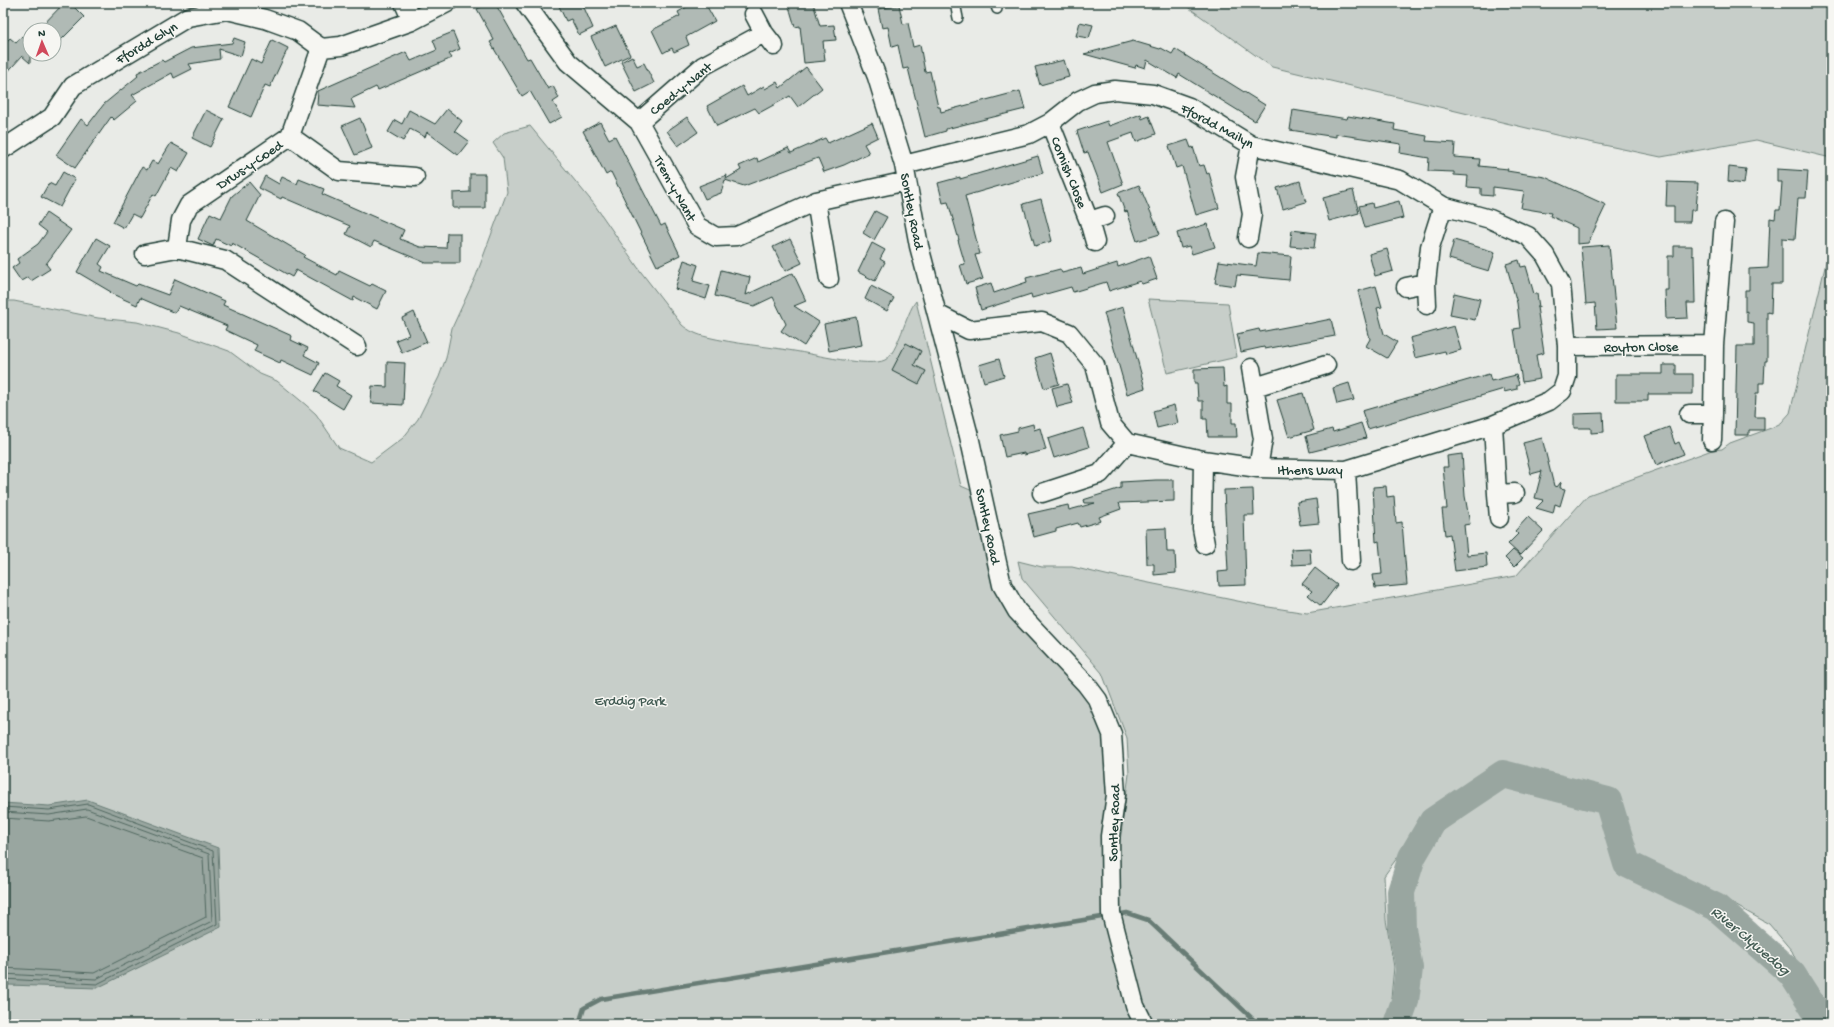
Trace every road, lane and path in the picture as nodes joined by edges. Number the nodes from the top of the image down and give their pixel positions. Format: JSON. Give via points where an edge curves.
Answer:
{"nodes":[{"id":1,"x":404,"y":3,"type":"edge"},
{"id":2,"x":447,"y":3,"type":"edge"},
{"id":3,"x":525,"y":3,"type":"edge"},
{"id":4,"x":848,"y":3,"type":"edge"},
{"id":5,"x":955,"y":3,"type":"edge"},
{"id":6,"x":188,"y":10,"type":"edge"},
{"id":7,"x":754,"y":14,"type":"dead end"},
{"id":8,"x":958,"y":18,"type":"dead end"},
{"id":9,"x":412,"y":21,"type":"junction"},
{"id":10,"x":321,"y":48,"type":"junction"},
{"id":11,"x":639,"y":122,"type":"junction"},
{"id":12,"x":1050,"y":123,"type":"junction"},
{"id":13,"x":290,"y":136,"type":"junction"},
{"id":14,"x":1252,"y":146,"type":"junction"},
{"id":15,"x":3,"y":149,"type":"edge"},
{"id":16,"x":905,"y":173,"type":"junction"},
{"id":17,"x":414,"y":177,"type":"dead end"},
{"id":18,"x":816,"y":201,"type":"junction"},
{"id":19,"x":1443,"y":206,"type":"junction"},
{"id":20,"x":1490,"y":219,"type":"joint"},
{"id":21,"x":1724,"y":222,"type":"dead end"},
{"id":22,"x":1248,"y":238,"type":"dead end"},
{"id":23,"x":1095,"y":242,"type":"dead end"},
{"id":24,"x":177,"y":248,"type":"junction"},
{"id":25,"x":145,"y":254,"type":"dead end"},
{"id":26,"x":829,"y":279,"type":"dead end"},
{"id":27,"x":1426,"y":283,"type":"junction"},
{"id":28,"x":1406,"y":287,"type":"dead end"},
{"id":29,"x":1427,"y":305,"type":"dead end"},
{"id":30,"x":937,"y":314,"type":"junction"},
{"id":31,"x":1714,"y":345,"type":"junction"},
{"id":32,"x":357,"y":346,"type":"dead end"},
{"id":33,"x":1567,"y":346,"type":"junction"},
{"id":34,"x":1326,"y":365,"type":"dead end"},
{"id":35,"x":1251,"y":368,"type":"dead end"},
{"id":36,"x":1254,"y":387,"type":"junction"},
{"id":37,"x":1689,"y":414,"type":"dead end"},
{"id":38,"x":1713,"y":414,"type":"junction"},
{"id":39,"x":1493,"y":425,"type":"junction"},
{"id":40,"x":1712,"y":440,"type":"dead end"},
{"id":41,"x":1127,"y":443,"type":"junction"},
{"id":42,"x":1203,"y":460,"type":"junction"},
{"id":43,"x":1258,"y":468,"type":"junction"},
{"id":44,"x":1346,"y":470,"type":"junction"},
{"id":45,"x":1042,"y":493,"type":"dead end"},
{"id":46,"x":1515,"y":493,"type":"dead end"},
{"id":47,"x":1497,"y":494,"type":"junction"},
{"id":48,"x":1499,"y":518,"type":"dead end"},
{"id":49,"x":1205,"y":544,"type":"dead end"},
{"id":50,"x":1351,"y":561,"type":"dead end"},
{"id":51,"x":1144,"y":1024,"type":"edge"}],
"edges":[{"from":1,"to":9,"type":"street"},
{"from":2,"to":9,"type":"street"},
{"from":3,"to":11,"type":"street","name":"Trem-y-Nant","via":[[568,62]]},
{"from":4,"to":16,"type":"street","name":"Sontley Road","via":[[876,77]]},
{"from":5,"to":8,"type":"lane"},
{"from":6,"to":10,"type":"street","name":"Ffordd Glyn","via":[[227,10],[265,19],[298,31]]},
{"from":6,"to":15,"type":"street","name":"Ffordd Glyn","via":[[73,86],[52,118]]},
{"from":7,"to":11,"type":"street","name":"Coed-y-Nant","via":[[769,40],[703,66]]},
{"from":9,"to":10,"type":"street","via":[[341,46]]},
{"from":10,"to":13,"type":"street","name":"Drws-y-Coed"},
{"from":11,"to":18,"type":"street","name":"Trem-y-Nant","via":[[697,226],[716,237],[738,236]]},
{"from":12,"to":14,"type":"street","name":"Ffordd Mailyn","via":[[1078,101],[1096,93],[1133,90],[1189,107]]},
{"from":12,"to":16,"type":"street","name":"Ffordd Mailyn","via":[[1029,134]]},
{"from":12,"to":23,"type":"street","name":"Cornish Close","via":[[1097,219]]},
{"from":13,"to":17,"type":"street","via":[[339,171]]},
{"from":13,"to":24,"type":"street","name":"Drws-y-Coed","via":[[189,205],[181,220]]},
{"from":14,"to":19,"type":"street","name":"Ffordd Mailyn","via":[[1400,180]]},
{"from":14,"to":22,"type":"street","via":[[1246,177],[1252,214]]},
{"from":16,"to":18,"type":"street","name":"Trem-y-Nant"},
{"from":16,"to":30,"type":"street","name":"Sontley Road","via":[[919,246]]},
{"from":18,"to":26,"type":"street"},
{"from":19,"to":20,"type":"street","name":"Ffordd Mailyn"},
{"from":19,"to":27,"type":"street","via":[[1430,247]]},
{"from":20,"to":33,"type":"street","name":"Ithens Way","via":[[1528,236],[1545,254],[1561,284]]},
{"from":21,"to":31,"type":"street"},
{"from":24,"to":25,"type":"street"},
{"from":24,"to":32,"type":"street","via":[[225,260]]},
{"from":27,"to":28,"type":"street"},
{"from":27,"to":29,"type":"street"},
{"from":30,"to":41,"type":"street","via":[[969,330],[1042,322],[1068,333],[1095,365],[1110,423]]},
{"from":30,"to":51,"type":"street","name":"Sontley Road","via":[[1002,585],[1017,611],[1098,700],[1112,734],[1116,795],[1110,836],[1112,918],[1135,1006]]},
{"from":31,"to":33,"type":"street","name":"Royton Close"},
{"from":31,"to":38,"type":"street"},
{"from":33,"to":39,"type":"street","name":"Ithens Way","via":[[1567,376],[1562,391],[1549,401]]},
{"from":34,"to":36,"type":"street"},
{"from":35,"to":36,"type":"street"},
{"from":36,"to":43,"type":"street","via":[[1263,439]]},
{"from":37,"to":38,"type":"street"},
{"from":38,"to":40,"type":"street"},
{"from":39,"to":44,"type":"street","name":"Ithens Way"},
{"from":39,"to":47,"type":"street"},
{"from":41,"to":42,"type":"street","name":"Ithens Way"},
{"from":41,"to":45,"type":"street","via":[[1100,474]]},
{"from":42,"to":43,"type":"street","name":"Ithens Way"},
{"from":42,"to":49,"type":"street","via":[[1202,528]]},
{"from":43,"to":44,"type":"street","name":"Ithens Way"},
{"from":44,"to":50,"type":"street"},
{"from":46,"to":47,"type":"street"},
{"from":47,"to":48,"type":"street"}]}
